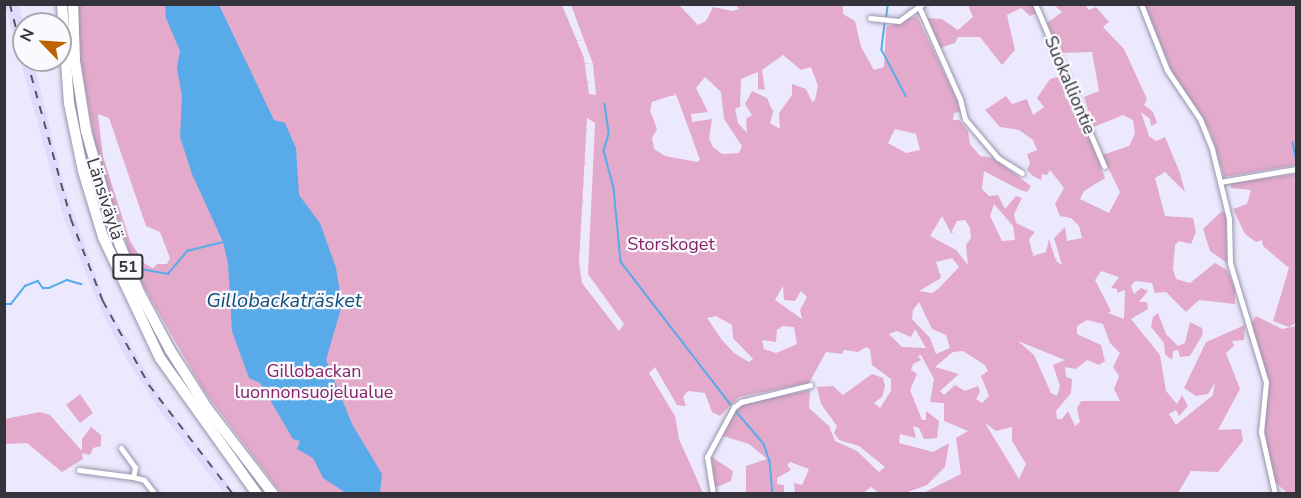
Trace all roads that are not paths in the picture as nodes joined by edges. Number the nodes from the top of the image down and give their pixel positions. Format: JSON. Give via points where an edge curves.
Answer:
{"nodes":[{"id":1,"x":62,"y":4,"type":"edge"},
{"id":2,"x":73,"y":4,"type":"edge"},
{"id":3,"x":1035,"y":4,"type":"edge"},
{"id":4,"x":1142,"y":4,"type":"edge"},
{"id":5,"x":920,"y":6,"type":"edge"},
{"id":6,"x":870,"y":18,"type":"dead end"},
{"id":7,"x":1104,"y":166,"type":"dead end"},
{"id":8,"x":1296,"y":169,"type":"edge"},
{"id":9,"x":1022,"y":173,"type":"dead end"},
{"id":10,"x":1221,"y":182,"type":"junction"},
{"id":11,"x":810,"y":385,"type":"dead end"},
{"id":12,"x":121,"y":448,"type":"dead end"},
{"id":13,"x":83,"y":469,"type":"dead end"},
{"id":14,"x":133,"y":477,"type":"junction"},
{"id":15,"x":155,"y":494,"type":"edge"},
{"id":16,"x":257,"y":494,"type":"edge"},
{"id":17,"x":273,"y":494,"type":"edge"},
{"id":18,"x":713,"y":494,"type":"edge"},
{"id":19,"x":1275,"y":494,"type":"edge"}],
"edges":[{"from":1,"to":16,"type":"highway","name":"Länsiväylä","number":"51","via":[[69,103],[83,171],[103,237],[160,358]]},
{"from":2,"to":17,"type":"highway","name":"Länsiväylä","number":"51","via":[[75,61],[86,131],[114,233],[170,350],[207,408]]},
{"from":3,"to":7,"type":"street","name":"Suokalliontie"},
{"from":4,"to":10,"type":"street","via":[[1167,70],[1207,134]]},
{"from":5,"to":6,"type":"street","via":[[899,21]]},
{"from":5,"to":9,"type":"street","via":[[960,99],[965,120],[998,158]]},
{"from":8,"to":10,"type":"street"},
{"from":10,"to":19,"type":"street","via":[[1229,219],[1230,263],[1266,382],[1261,432]]},
{"from":11,"to":18,"type":"street","via":[[734,407],[707,457]]},
{"from":12,"to":14,"type":"street","via":[[135,466]]},
{"from":13,"to":14,"type":"street"},
{"from":14,"to":15,"type":"street","via":[[144,480]]}]}
